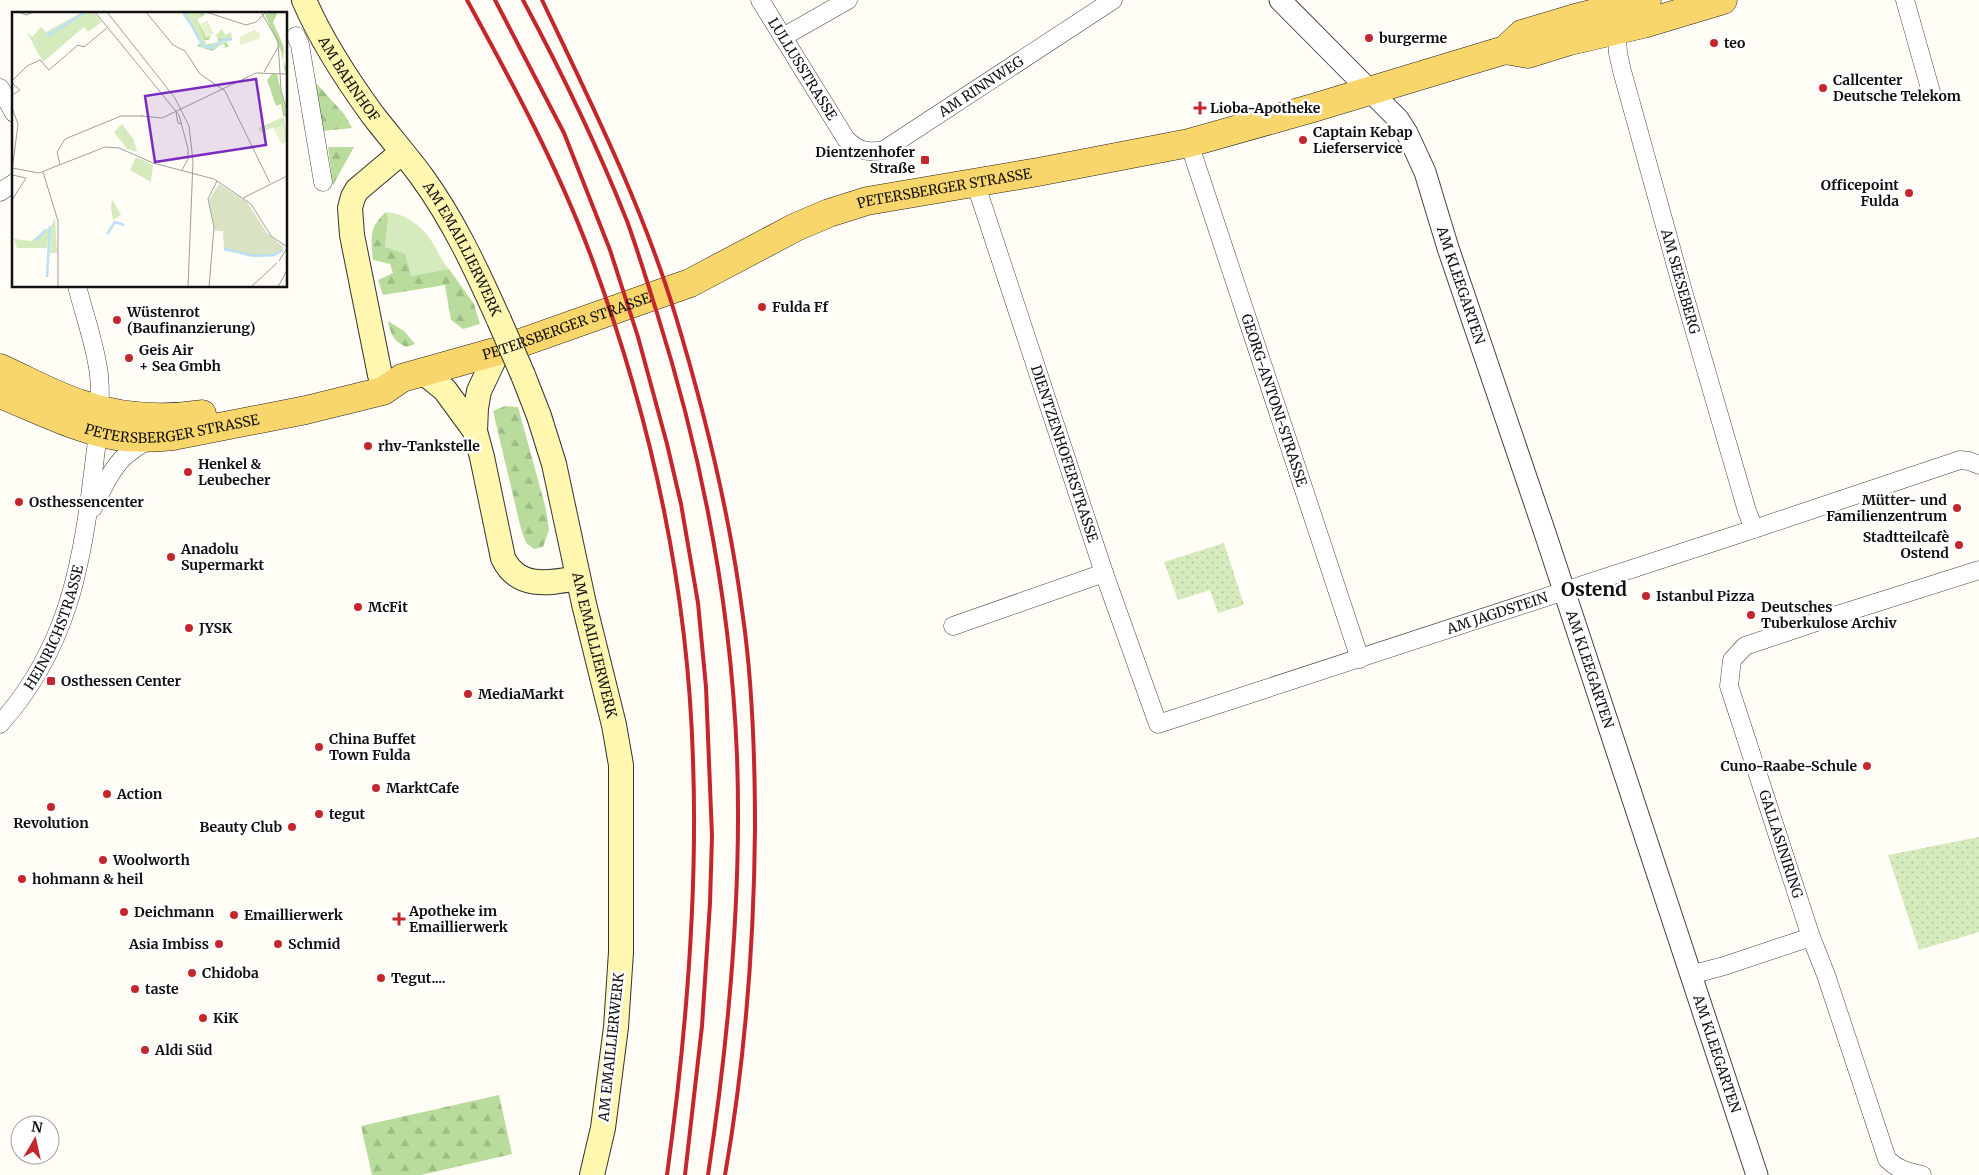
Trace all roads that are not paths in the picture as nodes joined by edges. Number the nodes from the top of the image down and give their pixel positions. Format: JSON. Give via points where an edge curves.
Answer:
{"nodes":[{"id":1,"x":304,"y":0,"type":"edge"},
{"id":2,"x":760,"y":0,"type":"edge"},
{"id":3,"x":848,"y":0,"type":"edge"},
{"id":4,"x":1114,"y":0,"type":"edge"},
{"id":5,"x":1280,"y":0,"type":"edge"},
{"id":6,"x":1647,"y":0,"type":"edge"},
{"id":7,"x":1723,"y":0,"type":"edge"},
{"id":8,"x":1905,"y":0,"type":"edge"},
{"id":9,"x":1615,"y":13,"type":"edge"},
{"id":10,"x":299,"y":34,"type":"edge"},
{"id":11,"x":783,"y":37,"type":"junction"},
{"id":12,"x":0,"y":88,"type":"edge"},
{"id":13,"x":1371,"y":90,"type":"junction"},
{"id":14,"x":1931,"y":92,"type":"dead end"},
{"id":15,"x":12,"y":109,"type":"edge"},
{"id":16,"x":846,"y":139,"type":"joint"},
{"id":17,"x":1188,"y":143,"type":"junction"},
{"id":18,"x":402,"y":152,"type":"junction"},
{"id":19,"x":323,"y":182,"type":"dead end"},
{"id":20,"x":975,"y":182,"type":"junction"},
{"id":21,"x":12,"y":184,"type":"edge"},
{"id":22,"x":0,"y":192,"type":"edge"},
{"id":23,"x":77,"y":288,"type":"edge"},
{"id":24,"x":498,"y":351,"type":"junction"},
{"id":25,"x":0,"y":368,"type":"edge"},
{"id":26,"x":401,"y":375,"type":"junction"},
{"id":27,"x":0,"y":394,"type":"edge"},
{"id":28,"x":98,"y":420,"type":"junction"},
{"id":29,"x":475,"y":431,"type":"junction"},
{"id":30,"x":150,"y":438,"type":"junction"},
{"id":31,"x":1979,"y":465,"type":"edge"},
{"id":32,"x":88,"y":519,"type":"junction"},
{"id":33,"x":1754,"y":529,"type":"junction"},
{"id":34,"x":1979,"y":570,"type":"edge"},
{"id":35,"x":1104,"y":573,"type":"junction"},
{"id":36,"x":578,"y":578,"type":"junction"},
{"id":37,"x":1564,"y":591,"type":"junction"},
{"id":38,"x":953,"y":626,"type":"dead end"},
{"id":39,"x":1360,"y":659,"type":"junction"},
{"id":40,"x":0,"y":724,"type":"edge"},
{"id":41,"x":1158,"y":724,"type":"joint"},
{"id":42,"x":1811,"y":937,"type":"junction"},
{"id":43,"x":1690,"y":975,"type":"junction"},
{"id":44,"x":592,"y":1175,"type":"edge"},
{"id":45,"x":1757,"y":1175,"type":"edge"},
{"id":46,"x":1922,"y":1175,"type":"edge"}],
"edges":[{"from":1,"to":10,"type":"main road","name":"AM BAHNHOF"},
{"from":2,"to":11,"type":"street","name":"LULLUSSTRASSE"},
{"from":3,"to":11,"type":"street"},
{"from":4,"to":16,"type":"street","name":"AM RINNWEG","via":[[884,150],[865,152]]},
{"from":5,"to":13,"type":"street","name":"AM KLEEGARTEN"},
{"from":6,"to":9,"type":"main road","name":"PETERSBERGER STRASSE"},
{"from":7,"to":9,"type":"main road","name":"PETERSBERGER STRASSE","via":[[1671,17]]},
{"from":8,"to":14,"type":"street"},
{"from":9,"to":13,"type":"main road","name":"PETERSBERGER STRASSE","via":[[1522,34],[1505,50]]},
{"from":9,"to":33,"type":"street","name":"AM SEESEBERG","via":[[1622,71]]},
{"from":10,"to":18,"type":"main road","name":"AM BAHNHOF"},
{"from":10,"to":19,"type":"street","name":"AM BAHNHOF"},
{"from":11,"to":16,"type":"street","name":"LULLUSSTRASSE"},
{"from":12,"to":15,"type":"street"},
{"from":13,"to":17,"type":"main road","name":"PETERSBERGER STRASSE"},
{"from":13,"to":37,"type":"street","name":"AM KLEEGARTEN","via":[[1404,127],[1425,172]]},
{"from":17,"to":20,"type":"main road","name":"PETERSBERGER STRASSE"},
{"from":17,"to":39,"type":"street","name":"GEORG-ANTONI-STRASSE"},
{"from":18,"to":26,"type":"main road","via":[[357,190],[350,208],[354,250]]},
{"from":18,"to":36,"type":"main road","name":"AM EMAILLIERWERK","bridge":true,"via":[[422,177],[468,253],[523,375],[554,464]]},
{"from":20,"to":24,"type":"main road","name":"PETERSBERGER STRASSE","via":[[867,201],[829,213],[690,283]]},
{"from":20,"to":35,"type":"street","name":"DIENTZENHOFERSTRASSE"},
{"from":21,"to":22,"type":"street"},
{"from":23,"to":28,"type":"street","name":"HEINRICHSTRASSE","via":[[98,372]]},
{"from":24,"to":26,"type":"main road","name":"PETERSBERGER STRASSE"},
{"from":24,"to":29,"type":"main road","via":[[479,391]]},
{"from":25,"to":28,"type":"main road","name":"PETERSBERGER STRASSE","via":[[62,397]]},
{"from":26,"to":28,"type":"main road","name":"PETERSBERGER STRASSE","via":[[185,416]]},
{"from":26,"to":29,"type":"main road","via":[[445,390]]},
{"from":26,"to":30,"type":"main road","name":"PETERSBERGER STRASSE","via":[[383,392]]},
{"from":27,"to":28,"type":"main road","name":"PETERSBERGER STRASSE","via":[[69,422]]},
{"from":28,"to":30,"type":"main road","name":"PETERSBERGER STRASSE","via":[[115,435]]},
{"from":28,"to":32,"type":"street","name":"HEINRICHSTRASSE"},
{"from":29,"to":36,"type":"main road","via":[[499,546],[507,566],[526,581],[546,583]]},
{"from":30,"to":32,"type":"street","name":"HEINRICHSTRASSE","via":[[118,464]]},
{"from":31,"to":33,"type":"street","name":"AM JAGDSTEIN","via":[[1960,460]]},
{"from":32,"to":40,"type":"street","name":"HEINRICHSTRASSE","via":[[73,588],[48,656]]},
{"from":33,"to":37,"type":"street","name":"AM JAGDSTEIN"},
{"from":34,"to":42,"type":"street","name":"GALLASINIRING","via":[[1758,641],[1740,650],[1732,660],[1728,686]]},
{"from":35,"to":38,"type":"street"},
{"from":35,"to":41,"type":"street","name":"DIENTZENHOFERSTRASSE"},
{"from":36,"to":44,"type":"main road","name":"AM EMAILLIERWERK","via":[[621,765],[620,952],[616,1028],[604,1120]]},
{"from":37,"to":39,"type":"street","name":"AM JAGDSTEIN"},
{"from":37,"to":43,"type":"street","name":"AM KLEEGARTEN"},
{"from":39,"to":41,"type":"street","name":"AM JAGDSTEIN"},
{"from":42,"to":43,"type":"street"},
{"from":42,"to":46,"type":"street","name":"GALLASINIRING","via":[[1887,1158],[1902,1170]]},
{"from":43,"to":45,"type":"street","name":"AM KLEEGARTEN"}]}
